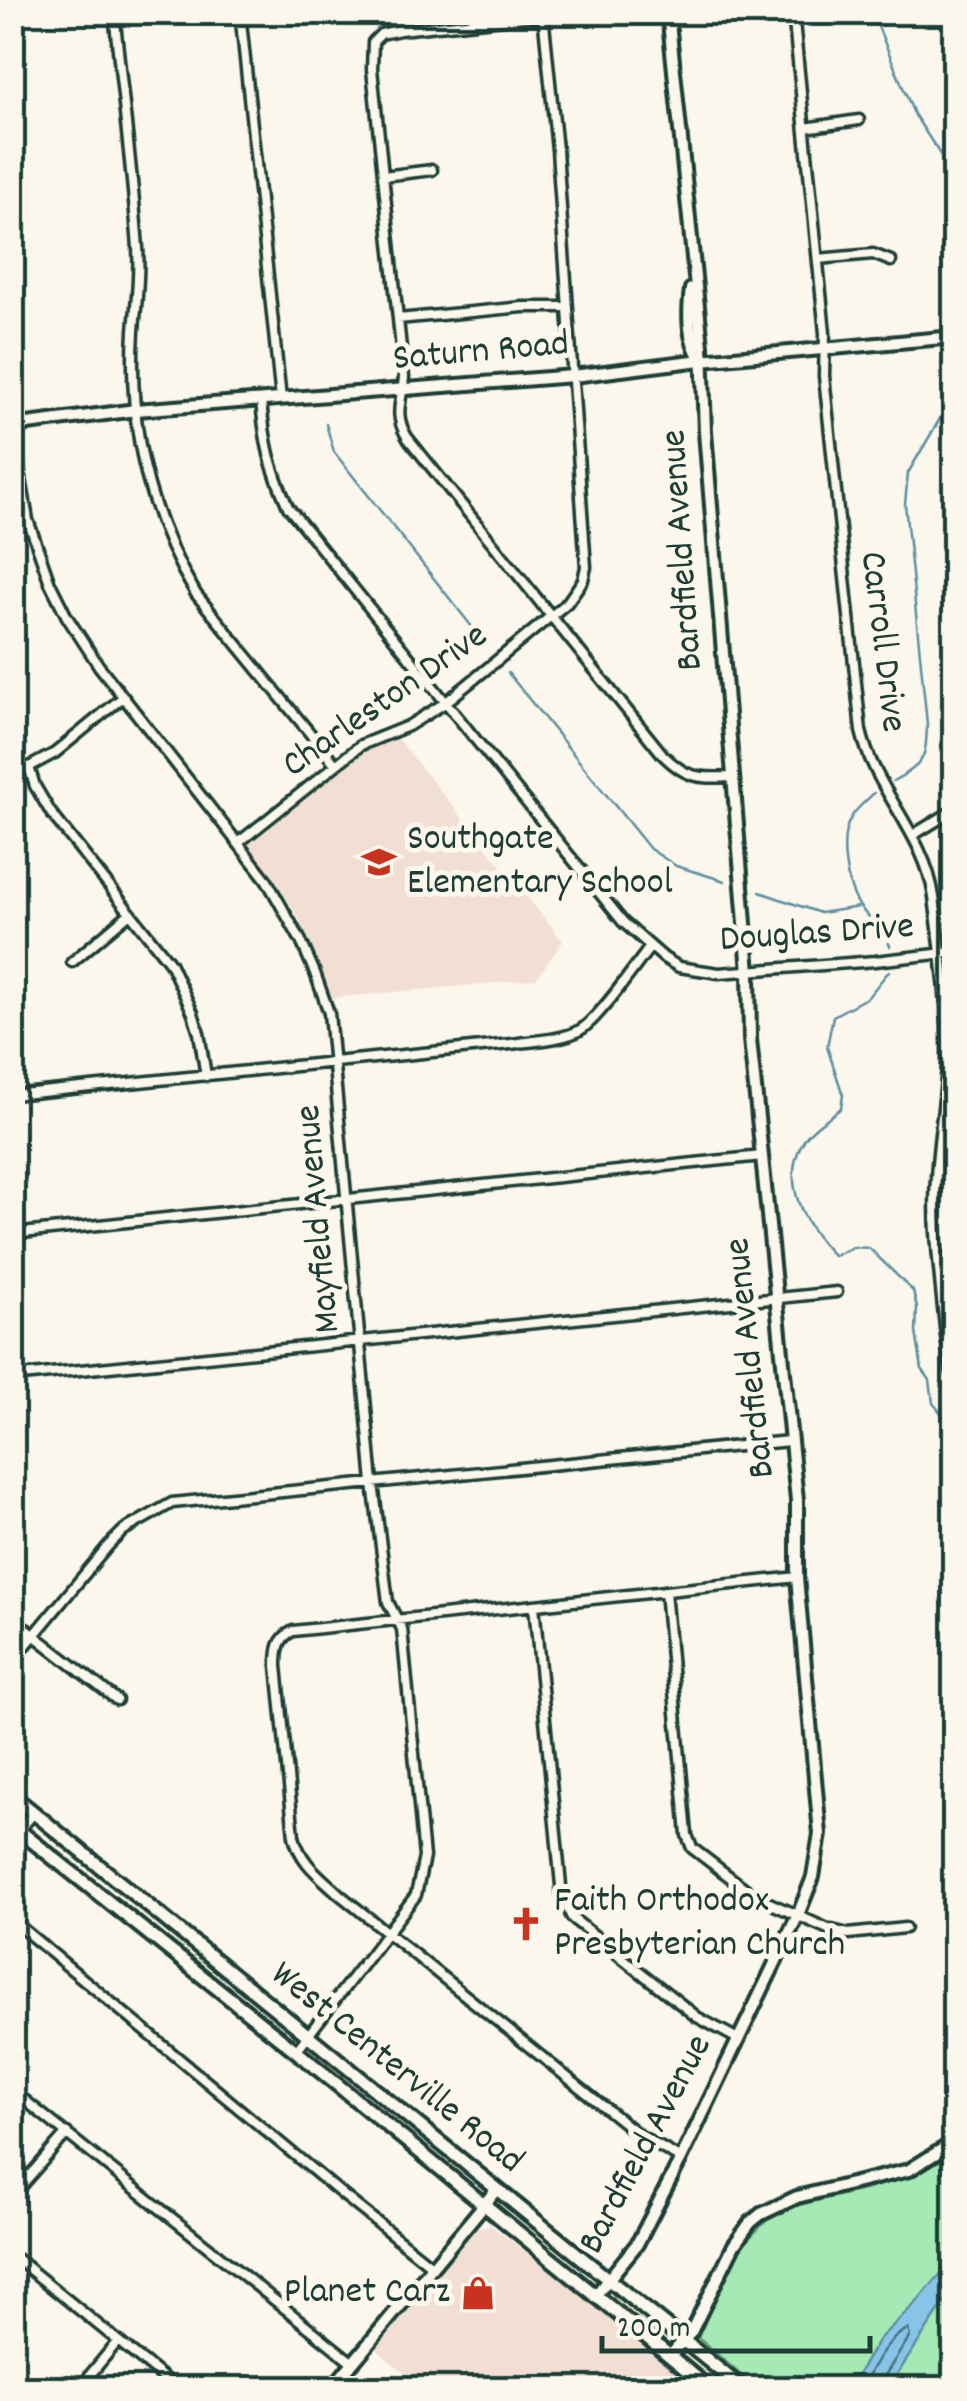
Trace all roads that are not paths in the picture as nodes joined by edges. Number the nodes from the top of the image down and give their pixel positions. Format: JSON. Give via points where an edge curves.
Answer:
{"nodes":[{"id":1,"x":114,"y":12,"type":"edge"},
{"id":2,"x":240,"y":12,"type":"edge"},
{"id":3,"x":668,"y":12,"type":"edge"},
{"id":4,"x":793,"y":12,"type":"edge"},
{"id":5,"x":543,"y":14,"type":"edge"},
{"id":6,"x":859,"y":120,"type":"dead end"},
{"id":7,"x":805,"y":128,"type":"junction"},
{"id":8,"x":432,"y":170,"type":"dead end"},
{"id":9,"x":382,"y":176,"type":"junction"},
{"id":10,"x":12,"y":230,"type":"edge"},
{"id":11,"x":818,"y":258,"type":"junction"},
{"id":12,"x":890,"y":261,"type":"dead end"},
{"id":13,"x":567,"y":307,"type":"junction"},
{"id":14,"x":398,"y":319,"type":"junction"},
{"id":15,"x":954,"y":336,"type":"edge"},
{"id":16,"x":12,"y":340,"type":"edge"},
{"id":17,"x":825,"y":349,"type":"junction"},
{"id":18,"x":701,"y":360,"type":"junction"},
{"id":19,"x":573,"y":376,"type":"junction"},
{"id":20,"x":403,"y":390,"type":"junction"},
{"id":21,"x":280,"y":399,"type":"junction"},
{"id":22,"x":260,"y":401,"type":"junction"},
{"id":23,"x":136,"y":410,"type":"junction"},
{"id":24,"x":12,"y":425,"type":"edge"},
{"id":25,"x":550,"y":617,"type":"junction"},
{"id":26,"x":123,"y":696,"type":"junction"},
{"id":27,"x":445,"y":703,"type":"junction"},
{"id":28,"x":336,"y":765,"type":"junction"},
{"id":29,"x":29,"y":767,"type":"junction"},
{"id":30,"x":12,"y":769,"type":"edge"},
{"id":31,"x":732,"y":778,"type":"junction"},
{"id":32,"x":954,"y":810,"type":"edge"},
{"id":33,"x":913,"y":835,"type":"junction"},
{"id":34,"x":238,"y":843,"type":"junction"},
{"id":35,"x":130,"y":914,"type":"junction"},
{"id":36,"x":650,"y":947,"type":"junction"},
{"id":37,"x":954,"y":952,"type":"edge"},
{"id":38,"x":940,"y":953,"type":"junction"},
{"id":39,"x":72,"y":962,"type":"dead end"},
{"id":40,"x":749,"y":972,"type":"junction"},
{"id":41,"x":333,"y":1063,"type":"junction"},
{"id":42,"x":206,"y":1076,"type":"junction"},
{"id":43,"x":12,"y":1095,"type":"edge"},
{"id":44,"x":762,"y":1156,"type":"junction"},
{"id":45,"x":346,"y":1199,"type":"junction"},
{"id":46,"x":12,"y":1234,"type":"edge"},
{"id":47,"x":954,"y":1280,"type":"edge"},
{"id":48,"x":940,"y":1281,"type":"junction"},
{"id":49,"x":836,"y":1292,"type":"dead end"},
{"id":50,"x":776,"y":1299,"type":"junction"},
{"id":51,"x":359,"y":1342,"type":"junction"},
{"id":52,"x":12,"y":1377,"type":"edge"},
{"id":53,"x":954,"y":1382,"type":"edge"},
{"id":54,"x":790,"y":1441,"type":"junction"},
{"id":55,"x":374,"y":1483,"type":"junction"},
{"id":56,"x":797,"y":1578,"type":"junction"},
{"id":57,"x":664,"y":1591,"type":"junction"},
{"id":58,"x":534,"y":1605,"type":"junction"},
{"id":59,"x":12,"y":1618,"type":"edge"},
{"id":60,"x":398,"y":1618,"type":"junction"},
{"id":61,"x":35,"y":1635,"type":"junction"},
{"id":62,"x":12,"y":1662,"type":"edge"},
{"id":63,"x":117,"y":1700,"type":"dead end"},
{"id":64,"x":12,"y":1795,"type":"edge"},
{"id":65,"x":34,"y":1813,"type":"junction"},
{"id":66,"x":15,"y":1831,"type":"edge"},
{"id":67,"x":798,"y":1915,"type":"junction"},
{"id":68,"x":12,"y":1920,"type":"edge"},
{"id":69,"x":905,"y":1928,"type":"dead end"},
{"id":70,"x":387,"y":1932,"type":"junction"},
{"id":71,"x":309,"y":2035,"type":"junction"},
{"id":72,"x":738,"y":2039,"type":"junction"},
{"id":73,"x":296,"y":2051,"type":"junction"},
{"id":74,"x":12,"y":2090,"type":"edge"},
{"id":75,"x":67,"y":2133,"type":"junction"},
{"id":76,"x":954,"y":2142,"type":"edge"},
{"id":77,"x":681,"y":2159,"type":"junction"},
{"id":78,"x":496,"y":2190,"type":"junction"},
{"id":79,"x":12,"y":2196,"type":"edge"},
{"id":80,"x":485,"y":2204,"type":"junction"},
{"id":81,"x":12,"y":2256,"type":"edge"},
{"id":82,"x":432,"y":2267,"type":"junction"},
{"id":83,"x":608,"y":2281,"type":"junction"},
{"id":84,"x":595,"y":2296,"type":"junction"},
{"id":85,"x":118,"y":2341,"type":"junction"},
{"id":86,"x":684,"y":2341,"type":"junction"},
{"id":87,"x":670,"y":2356,"type":"junction"},
{"id":88,"x":353,"y":2363,"type":"junction"},
{"id":89,"x":83,"y":2388,"type":"edge"},
{"id":90,"x":176,"y":2388,"type":"edge"},
{"id":91,"x":332,"y":2388,"type":"edge"},
{"id":92,"x":709,"y":2388,"type":"edge"},
{"id":93,"x":742,"y":2388,"type":"edge"}],
"edges":[{"from":1,"to":23,"type":"street","via":[[138,252]]},
{"from":2,"to":21,"type":"street"},
{"from":3,"to":18,"type":"street","name":"Bardfield Avenue"},
{"from":4,"to":7,"type":"street","name":"Carroll Drive"},
{"from":5,"to":9,"type":"street","via":[[381,34],[373,42]]},
{"from":5,"to":13,"type":"street","name":"Charleston Drive"},
{"from":6,"to":7,"type":"street"},
{"from":7,"to":11,"type":"street","name":"Carroll Drive"},
{"from":8,"to":9,"type":"street"},
{"from":9,"to":14,"type":"street"},
{"from":10,"to":16,"type":"street"},
{"from":11,"to":12,"type":"street","via":[[873,254]]},
{"from":11,"to":17,"type":"street","name":"Carroll Drive"},
{"from":13,"to":14,"type":"street"},
{"from":13,"to":19,"type":"street","name":"Charleston Drive"},
{"from":14,"to":20,"type":"street"},
{"from":15,"to":17,"type":"street","name":"Saturn Road"},
{"from":17,"to":18,"type":"street","name":"Saturn Road"},
{"from":17,"to":33,"type":"street","name":"Carroll Drive","via":[[860,730]]},
{"from":18,"to":19,"type":"street","name":"Saturn Road"},
{"from":18,"to":31,"type":"street","name":"Bardfield Avenue"},
{"from":19,"to":20,"type":"street","name":"Saturn Road"},
{"from":19,"to":25,"type":"street","name":"Charleston Drive","via":[[586,567],[583,580]]},
{"from":20,"to":21,"type":"street","name":"Saturn Road"},
{"from":20,"to":25,"type":"street","via":[[398,406],[407,437]]},
{"from":21,"to":22,"type":"street","name":"Saturn Road"},
{"from":22,"to":23,"type":"street","name":"Saturn Road"},
{"from":22,"to":27,"type":"street","name":"Douglas Drive","via":[[265,445],[288,506]]},
{"from":23,"to":24,"type":"street","name":"Saturn Road"},
{"from":23,"to":28,"type":"street","via":[[149,493],[177,563]]},
{"from":24,"to":26,"type":"street","name":"Mayfield Avenue","via":[[28,520],[50,583],[86,648]]},
{"from":25,"to":27,"type":"street","name":"Charleston Drive"},
{"from":25,"to":31,"type":"street","via":[[680,772]]},
{"from":26,"to":29,"type":"street"},
{"from":26,"to":34,"type":"street","name":"Mayfield Avenue"},
{"from":27,"to":28,"type":"street","name":"Charleston Drive"},
{"from":27,"to":36,"type":"street","name":"Douglas Drive"},
{"from":28,"to":34,"type":"street","name":"Charleston Drive"},
{"from":29,"to":30,"type":"street"},
{"from":29,"to":35,"type":"street","via":[[51,813]]},
{"from":31,"to":40,"type":"street","name":"Bardfield Avenue"},
{"from":32,"to":33,"type":"street"},
{"from":33,"to":38,"type":"street","name":"Carroll Drive","via":[[929,872]]},
{"from":34,"to":41,"type":"street","name":"Mayfield Avenue","via":[[285,910],[315,973],[329,1014]]},
{"from":35,"to":39,"type":"street"},
{"from":35,"to":42,"type":"street","via":[[186,993]]},
{"from":36,"to":40,"type":"street","name":"Douglas Drive","via":[[679,966]]},
{"from":36,"to":41,"type":"street","via":[[580,1030]]},
{"from":37,"to":38,"type":"street","name":"Douglas Drive"},
{"from":38,"to":40,"type":"street","name":"Douglas Drive"},
{"from":38,"to":48,"type":"street","name":"Carroll Drive","via":[[947,1060],[936,1178]]},
{"from":40,"to":44,"type":"street","name":"Bardfield Avenue"},
{"from":41,"to":42,"type":"street"},
{"from":41,"to":45,"type":"street","name":"Mayfield Avenue"},
{"from":42,"to":43,"type":"street"},
{"from":44,"to":45,"type":"street"},
{"from":44,"to":50,"type":"street","name":"Bardfield Avenue"},
{"from":45,"to":46,"type":"street"},
{"from":45,"to":51,"type":"street","name":"Mayfield Avenue"},
{"from":47,"to":48,"type":"street"},
{"from":48,"to":53,"type":"street","name":"Carroll Drive"},
{"from":49,"to":50,"type":"street"},
{"from":50,"to":51,"type":"street"},
{"from":50,"to":54,"type":"street","name":"Bardfield Avenue"},
{"from":51,"to":52,"type":"street"},
{"from":51,"to":55,"type":"street","name":"Mayfield Avenue"},
{"from":54,"to":55,"type":"street"},
{"from":54,"to":56,"type":"street","name":"Bardfield Avenue"},
{"from":55,"to":60,"type":"street","name":"Mayfield Avenue","via":[[388,1602]]},
{"from":55,"to":61,"type":"street","via":[[172,1503],[124,1530]]},
{"from":56,"to":57,"type":"street"},
{"from":56,"to":67,"type":"street","name":"Bardfield Avenue","via":[[820,1834]]},
{"from":57,"to":58,"type":"street"},
{"from":57,"to":67,"type":"street","via":[[692,1848],[756,1896]]},
{"from":58,"to":60,"type":"street"},
{"from":58,"to":72,"type":"street","via":[[554,1834],[562,1896],[572,1918],[697,2018]]},
{"from":59,"to":61,"type":"street"},
{"from":60,"to":70,"type":"street","name":"Mayfield Avenue","via":[[424,1857],[416,1895]]},
{"from":60,"to":70,"type":"street","via":[[294,1631],[277,1649],[296,1849]]},
{"from":61,"to":62,"type":"street"},
{"from":61,"to":63,"type":"street"},
{"from":64,"to":65,"type":"main road","name":"West Centerville Road"},
{"from":65,"to":66,"type":"street"},
{"from":65,"to":71,"type":"main road","name":"West Centerville Road"},
{"from":66,"to":73,"type":"main road","name":"West Centerville Road"},
{"from":67,"to":69,"type":"street","via":[[848,1934]]},
{"from":67,"to":72,"type":"street","name":"Bardfield Avenue"},
{"from":68,"to":82,"type":"street"},
{"from":70,"to":71,"type":"street","name":"Mayfield Avenue"},
{"from":70,"to":77,"type":"street","via":[[639,2135]]},
{"from":71,"to":73,"type":"street","name":"Mayfield Avenue"},
{"from":71,"to":78,"type":"main road","name":"West Centerville Road"},
{"from":72,"to":77,"type":"street","name":"Bardfield Avenue"},
{"from":73,"to":80,"type":"main road","name":"West Centerville Road"},
{"from":74,"to":75,"type":"street"},
{"from":75,"to":79,"type":"street"},
{"from":75,"to":88,"type":"street"},
{"from":76,"to":86,"type":"street","via":[[909,2170],[797,2197],[761,2214],[734,2245]]},
{"from":77,"to":83,"type":"street","name":"Bardfield Avenue","via":[[636,2246]]},
{"from":78,"to":80,"type":"street"},
{"from":78,"to":83,"type":"main road","name":"West Centerville Road"},
{"from":80,"to":82,"type":"street"},
{"from":80,"to":84,"type":"main road","name":"West Centerville Road"},
{"from":81,"to":85,"type":"street"},
{"from":82,"to":88,"type":"street"},
{"from":83,"to":84,"type":"street","name":"Bardfield Avenue"},
{"from":83,"to":86,"type":"main road","name":"West Centerville Road"},
{"from":84,"to":87,"type":"main road","name":"West Centerville Road"},
{"from":85,"to":89,"type":"street"},
{"from":85,"to":90,"type":"street"},
{"from":86,"to":87,"type":"street"},
{"from":86,"to":93,"type":"main road","name":"West Centerville Road"},
{"from":87,"to":92,"type":"main road","name":"West Centerville Road"},
{"from":88,"to":91,"type":"street"}]}
